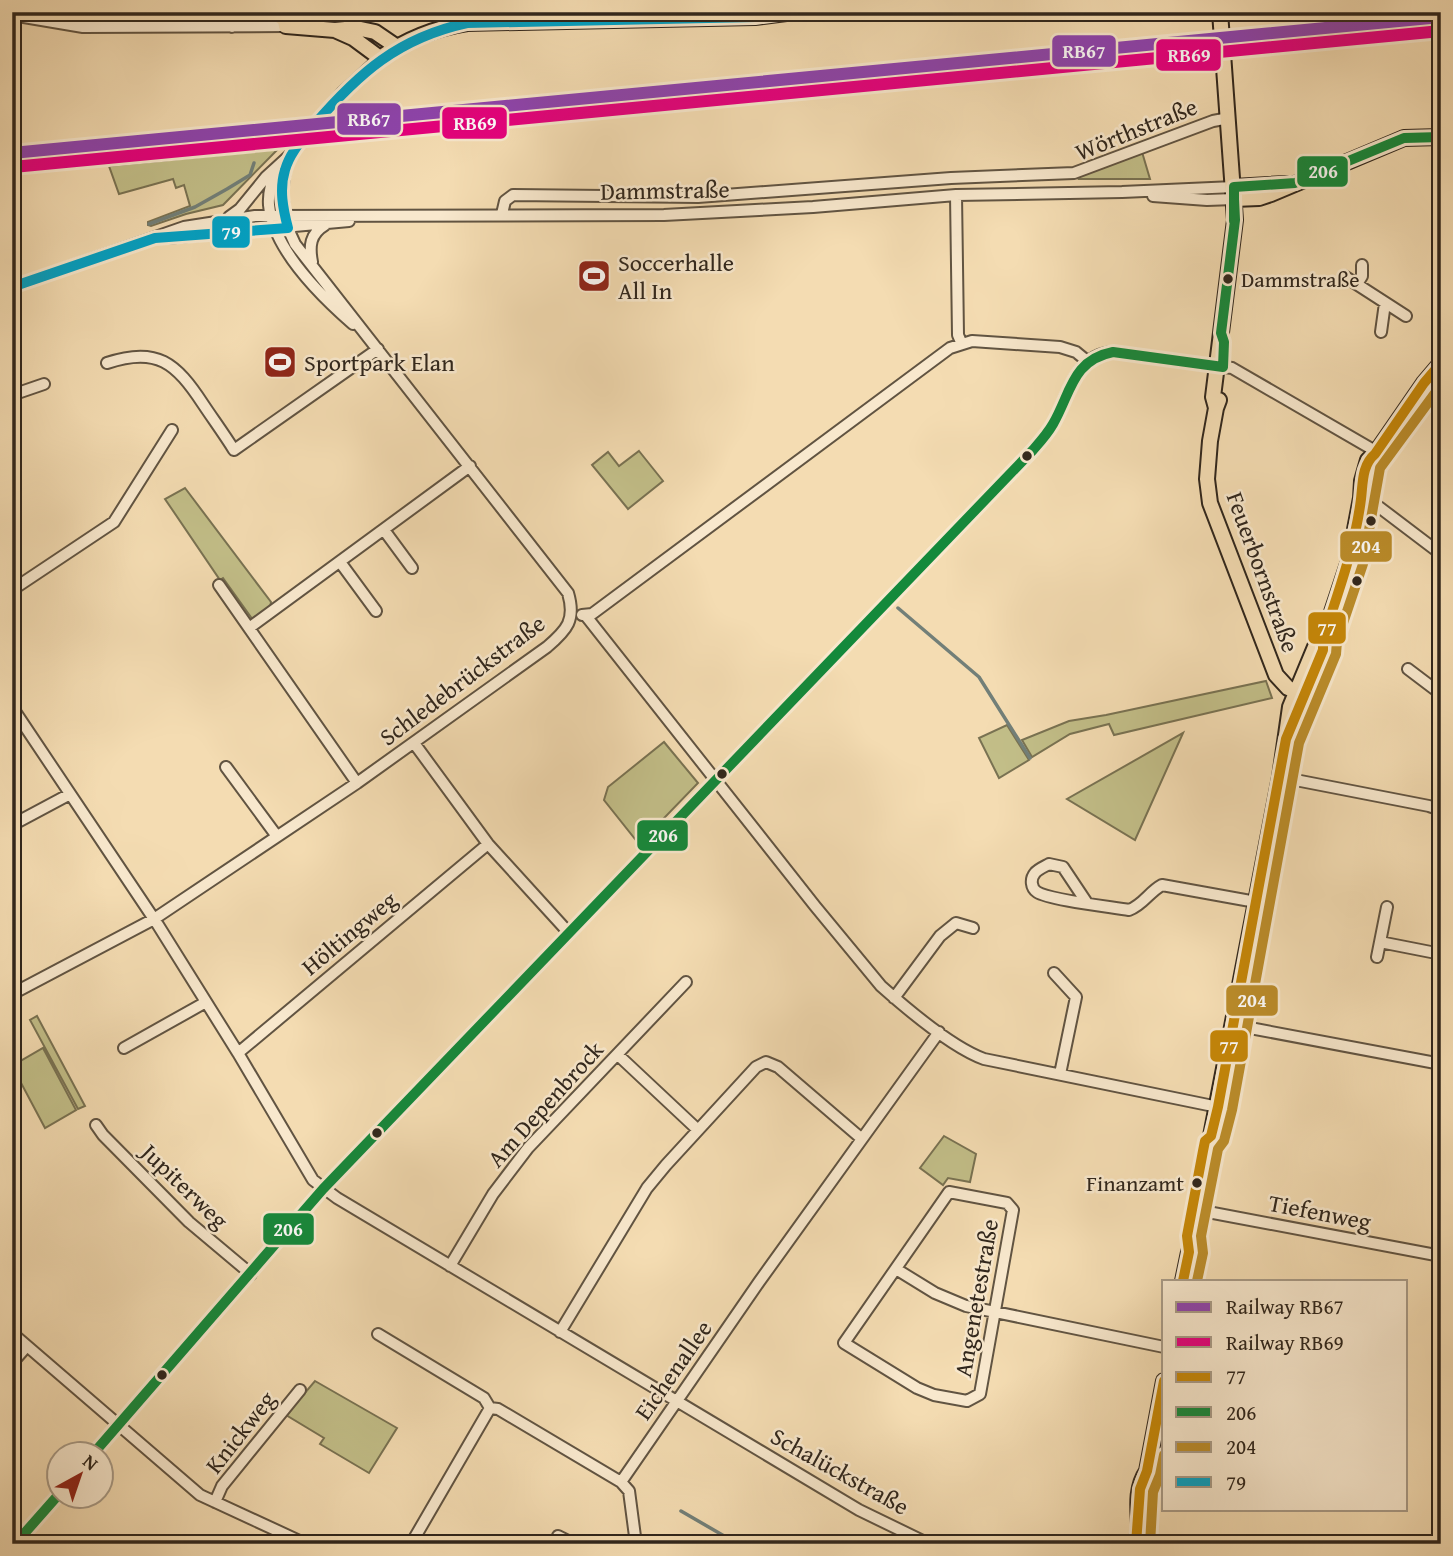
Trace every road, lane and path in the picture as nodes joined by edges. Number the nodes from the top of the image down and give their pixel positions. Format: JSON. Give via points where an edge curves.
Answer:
{"nodes":[{"id":1,"x":237,"y":12,"type":"edge"},
{"id":2,"x":275,"y":12,"type":"edge"},
{"id":3,"x":794,"y":12,"type":"edge"},
{"id":4,"x":1220,"y":12,"type":"edge"},
{"id":5,"x":12,"y":15,"type":"edge"},
{"id":6,"x":560,"y":17,"type":"edge"},
{"id":7,"x":286,"y":26,"type":"junction"},
{"id":8,"x":232,"y":27,"type":"junction"},
{"id":9,"x":335,"y":30,"type":"junction"},
{"id":10,"x":397,"y":47,"type":"junction"},
{"id":11,"x":380,"y":58,"type":"junction"},
{"id":12,"x":1228,"y":118,"type":"junction"},
{"id":13,"x":1441,"y":137,"type":"edge"},
{"id":14,"x":289,"y":156,"type":"junction"},
{"id":15,"x":278,"y":167,"type":"junction"},
{"id":16,"x":1074,"y":173,"type":"junction"},
{"id":17,"x":1075,"y":191,"type":"junction"},
{"id":18,"x":1234,"y":193,"type":"junction"},
{"id":19,"x":956,"y":195,"type":"junction"},
{"id":20,"x":502,"y":214,"type":"junction"},
{"id":21,"x":271,"y":215,"type":"junction"},
{"id":22,"x":285,"y":215,"type":"junction"},
{"id":23,"x":383,"y":217,"type":"junction"},
{"id":24,"x":223,"y":220,"type":"junction"},
{"id":25,"x":325,"y":225,"type":"junction"},
{"id":26,"x":276,"y":228,"type":"junction"},
{"id":27,"x":288,"y":228,"type":"junction"},
{"id":28,"x":155,"y":238,"type":"junction"},
{"id":29,"x":313,"y":265,"type":"junction"},
{"id":30,"x":1362,"y":265,"type":"dead end"},
{"id":31,"x":1344,"y":276,"type":"dead end"},
{"id":32,"x":1356,"y":284,"type":"junction"},
{"id":33,"x":12,"y":287,"type":"edge"},
{"id":34,"x":1404,"y":299,"type":"dead end"},
{"id":35,"x":1390,"y":306,"type":"junction"},
{"id":36,"x":1406,"y":316,"type":"dead end"},
{"id":37,"x":1385,"y":331,"type":"dead end"},
{"id":38,"x":961,"y":342,"type":"junction"},
{"id":39,"x":375,"y":344,"type":"junction"},
{"id":40,"x":1087,"y":361,"type":"junction"},
{"id":41,"x":107,"y":363,"type":"dead end"},
{"id":42,"x":1441,"y":363,"type":"edge"},
{"id":43,"x":1220,"y":366,"type":"junction"},
{"id":44,"x":44,"y":384,"type":"dead end"},
{"id":45,"x":12,"y":396,"type":"edge"},
{"id":46,"x":173,"y":430,"type":"dead end"},
{"id":47,"x":1376,"y":453,"type":"junction"},
{"id":48,"x":470,"y":466,"type":"junction"},
{"id":49,"x":1361,"y":499,"type":"junction"},
{"id":50,"x":384,"y":530,"type":"junction"},
{"id":51,"x":1441,"y":554,"type":"edge"},
{"id":52,"x":340,"y":562,"type":"junction"},
{"id":53,"x":412,"y":568,"type":"dead end"},
{"id":54,"x":219,"y":585,"type":"dead end"},
{"id":55,"x":12,"y":590,"type":"edge"},
{"id":56,"x":376,"y":611,"type":"dead end"},
{"id":57,"x":572,"y":614,"type":"junction"},
{"id":58,"x":586,"y":616,"type":"junction"},
{"id":59,"x":249,"y":628,"type":"junction"},
{"id":60,"x":1408,"y":669,"type":"dead end"},
{"id":61,"x":1300,"y":694,"type":"junction"},
{"id":62,"x":1441,"y":694,"type":"edge"},
{"id":63,"x":12,"y":707,"type":"edge"},
{"id":64,"x":414,"y":743,"type":"junction"},
{"id":65,"x":226,"y":767,"type":"dead end"},
{"id":66,"x":1280,"y":776,"type":"junction"},
{"id":67,"x":716,"y":780,"type":"junction"},
{"id":68,"x":357,"y":783,"type":"junction"},
{"id":69,"x":70,"y":794,"type":"junction"},
{"id":70,"x":1441,"y":810,"type":"edge"},
{"id":71,"x":12,"y":825,"type":"edge"},
{"id":72,"x":276,"y":835,"type":"junction"},
{"id":73,"x":488,"y":844,"type":"junction"},
{"id":74,"x":1256,"y":902,"type":"junction"},
{"id":75,"x":1087,"y":903,"type":"junction"},
{"id":76,"x":1387,"y":907,"type":"dead end"},
{"id":77,"x":154,"y":919,"type":"junction"},
{"id":78,"x":973,"y":928,"type":"dead end"},
{"id":79,"x":569,"y":933,"type":"junction"},
{"id":80,"x":1380,"y":942,"type":"junction"},
{"id":81,"x":1441,"y":954,"type":"edge"},
{"id":82,"x":1377,"y":957,"type":"dead end"},
{"id":83,"x":1054,"y":973,"type":"dead end"},
{"id":84,"x":686,"y":982,"type":"dead end"},
{"id":85,"x":12,"y":994,"type":"edge"},
{"id":86,"x":894,"y":998,"type":"junction"},
{"id":87,"x":206,"y":1002,"type":"junction"},
{"id":88,"x":1234,"y":1024,"type":"junction"},
{"id":89,"x":939,"y":1032,"type":"junction"},
{"id":90,"x":124,"y":1048,"type":"dead end"},
{"id":91,"x":238,"y":1054,"type":"junction"},
{"id":92,"x":618,"y":1055,"type":"junction"},
{"id":93,"x":1441,"y":1064,"type":"edge"},
{"id":94,"x":1060,"y":1074,"type":"junction"},
{"id":95,"x":1218,"y":1107,"type":"junction"},
{"id":96,"x":96,"y":1125,"type":"dead end"},
{"id":97,"x":698,"y":1130,"type":"junction"},
{"id":98,"x":862,"y":1139,"type":"junction"},
{"id":99,"x":323,"y":1189,"type":"junction"},
{"id":100,"x":1197,"y":1210,"type":"junction"},
{"id":101,"x":1441,"y":1256,"type":"edge"},
{"id":102,"x":450,"y":1266,"type":"junction"},
{"id":103,"x":896,"y":1269,"type":"junction"},
{"id":104,"x":250,"y":1274,"type":"junction"},
{"id":105,"x":1183,"y":1280,"type":"edge"},
{"id":106,"x":995,"y":1312,"type":"junction"},
{"id":107,"x":560,"y":1332,"type":"junction"},
{"id":108,"x":12,"y":1333,"type":"edge"},
{"id":109,"x":377,"y":1334,"type":"dead end"},
{"id":110,"x":27,"y":1346,"type":"junction"},
{"id":111,"x":1162,"y":1347,"type":"edge"},
{"id":112,"x":12,"y":1363,"type":"edge"},
{"id":113,"x":300,"y":1390,"type":"dead end"},
{"id":114,"x":1162,"y":1392,"type":"edge"},
{"id":115,"x":678,"y":1401,"type":"junction"},
{"id":116,"x":490,"y":1408,"type":"junction"},
{"id":117,"x":118,"y":1426,"type":"junction"},
{"id":118,"x":106,"y":1440,"type":"edge"},
{"id":119,"x":621,"y":1482,"type":"junction"},
{"id":120,"x":215,"y":1502,"type":"junction"},
{"id":121,"x":46,"y":1509,"type":"edge"},
{"id":122,"x":1441,"y":1531,"type":"edge"},
{"id":123,"x":558,"y":1536,"type":"dead end"},
{"id":124,"x":15,"y":1544,"type":"edge"},
{"id":125,"x":306,"y":1544,"type":"edge"},
{"id":126,"x":411,"y":1544,"type":"edge"},
{"id":127,"x":574,"y":1544,"type":"edge"},
{"id":128,"x":636,"y":1544,"type":"edge"},
{"id":129,"x":929,"y":1544,"type":"edge"},
{"id":130,"x":1136,"y":1544,"type":"edge"},
{"id":131,"x":1438,"y":1544,"type":"edge"}],
"edges":[{"from":1,"to":8,"type":"street"},
{"from":2,"to":7,"type":"main road"},
{"from":3,"to":6,"type":"main road","via":[[755,17]]},
{"from":4,"to":12,"type":"main road","name":"Feuerbornstraße"},
{"from":5,"to":8,"type":"street","via":[[83,27]]},
{"from":6,"to":10,"type":"main road","via":[[449,26]]},
{"from":7,"to":8,"type":"street"},
{"from":7,"to":9,"type":"main road"},
{"from":9,"to":10,"type":"main road","via":[[375,32]]},
{"from":9,"to":11,"type":"main road"},
{"from":10,"to":11,"type":"main road"},
{"from":11,"to":14,"type":"street","via":[[342,93]]},
{"from":12,"to":16,"type":"street","name":"Wörthstraße"},
{"from":12,"to":18,"type":"main road","name":"Feuerbornstraße"},
{"from":13,"to":18,"type":"main road","name":"Dammstraße","via":[[1404,138],[1294,183]]},
{"from":14,"to":15,"type":"street"},
{"from":14,"to":22,"type":"street","via":[[283,173]]},
{"from":15,"to":21,"type":"street","via":[[270,187]]},
{"from":15,"to":24,"type":"street","via":[[240,209]]},
{"from":16,"to":17,"type":"street","name":"Wörthstraße"},
{"from":16,"to":20,"type":"street","name":"Dammstraße","via":[[698,197],[513,195],[505,201]]},
{"from":17,"to":18,"type":"street","name":"Dammstraße"},
{"from":17,"to":19,"type":"street","name":"Dammstraße"},
{"from":18,"to":43,"type":"main road","name":"Feuerbornstraße"},
{"from":19,"to":20,"type":"street","name":"Dammstraße","via":[[664,215]]},
{"from":19,"to":38,"type":"street"},
{"from":20,"to":23,"type":"street","name":"Dammstraße"},
{"from":21,"to":22,"type":"street","name":"Dammstraße"},
{"from":21,"to":24,"type":"street","name":"Dammstraße"},
{"from":21,"to":26,"type":"street"},
{"from":22,"to":23,"type":"street","name":"Dammstraße"},
{"from":22,"to":27,"type":"street"},
{"from":23,"to":25,"type":"street","name":"Dammstraße"},
{"from":24,"to":28,"type":"street","name":"Dammstraße"},
{"from":25,"to":27,"type":"street","name":"Dammstraße"},
{"from":25,"to":29,"type":"street","via":[[309,246]]},
{"from":26,"to":27,"type":"street","name":"Dammstraße"},
{"from":26,"to":28,"type":"street","name":"Dammstraße"},
{"from":26,"to":39,"type":"street","via":[[284,247],[331,305]]},
{"from":27,"to":29,"type":"street"},
{"from":28,"to":33,"type":"street"},
{"from":29,"to":39,"type":"street"},
{"from":30,"to":32,"type":"street"},
{"from":31,"to":32,"type":"street"},
{"from":32,"to":35,"type":"street"},
{"from":34,"to":35,"type":"street"},
{"from":35,"to":36,"type":"street"},
{"from":35,"to":37,"type":"street"},
{"from":38,"to":40,"type":"street","via":[[1060,347]]},
{"from":38,"to":58,"type":"street"},
{"from":39,"to":41,"type":"street","via":[[304,403],[234,450],[184,377],[169,364],[136,355]]},
{"from":39,"to":48,"type":"street"},
{"from":40,"to":43,"type":"street","via":[[1113,352]]},
{"from":40,"to":67,"type":"street","via":[[1053,424],[1033,450]]},
{"from":42,"to":47,"type":"main road"},
{"from":43,"to":47,"type":"street","via":[[1232,368]]},
{"from":43,"to":61,"type":"main road","name":"Feuerbornstraße","via":[[1208,479],[1214,517],[1276,675]]},
{"from":44,"to":45,"type":"street"},
{"from":46,"to":55,"type":"street","via":[[114,522]]},
{"from":47,"to":49,"type":"main road","via":[[1377,463]]},
{"from":48,"to":50,"type":"street"},
{"from":48,"to":57,"type":"street","via":[[568,593]]},
{"from":49,"to":51,"type":"street","via":[[1379,507]]},
{"from":49,"to":61,"type":"main road","via":[[1349,561]]},
{"from":50,"to":52,"type":"street"},
{"from":50,"to":53,"type":"street"},
{"from":52,"to":56,"type":"street"},
{"from":52,"to":59,"type":"street"},
{"from":54,"to":59,"type":"street"},
{"from":57,"to":58,"type":"street","name":"Schledebrückstraße"},
{"from":57,"to":64,"type":"street","name":"Schledebrückstraße","via":[[547,647]]},
{"from":58,"to":67,"type":"street"},
{"from":59,"to":68,"type":"street"},
{"from":60,"to":62,"type":"street"},
{"from":61,"to":66,"type":"main road","via":[[1290,707]]},
{"from":63,"to":69,"type":"street","name":"Schalückstraße"},
{"from":64,"to":68,"type":"street","name":"Schledebrückstraße"},
{"from":64,"to":73,"type":"street"},
{"from":65,"to":72,"type":"street"},
{"from":66,"to":70,"type":"street"},
{"from":66,"to":74,"type":"main road"},
{"from":67,"to":79,"type":"street"},
{"from":67,"to":86,"type":"street"},
{"from":68,"to":72,"type":"street","name":"Schledebrückstraße"},
{"from":69,"to":71,"type":"street"},
{"from":69,"to":77,"type":"street","name":"Schalückstraße"},
{"from":72,"to":77,"type":"street","name":"Schledebrückstraße"},
{"from":73,"to":79,"type":"street"},
{"from":73,"to":91,"type":"street","name":"Höltingweg"},
{"from":74,"to":75,"type":"street","via":[[1162,885],[1129,910]]},
{"from":74,"to":88,"type":"main road"},
{"from":75,"to":75,"type":"street","via":[[1040,894],[1032,882],[1035,873],[1049,864],[1063,867]]},
{"from":76,"to":80,"type":"street"},
{"from":77,"to":85,"type":"street","name":"Schledebrückstraße"},
{"from":77,"to":87,"type":"street","name":"Schalückstraße"},
{"from":78,"to":86,"type":"street","via":[[956,923],[940,936]]},
{"from":79,"to":99,"type":"street"},
{"from":80,"to":81,"type":"street"},
{"from":80,"to":82,"type":"street"},
{"from":83,"to":94,"type":"street","via":[[1076,997]]},
{"from":84,"to":92,"type":"street","name":"Am Depenbrock"},
{"from":86,"to":89,"type":"street"},
{"from":87,"to":90,"type":"street"},
{"from":87,"to":91,"type":"street","name":"Schalückstraße"},
{"from":88,"to":93,"type":"street"},
{"from":88,"to":95,"type":"main road"},
{"from":89,"to":94,"type":"street","via":[[984,1059]]},
{"from":89,"to":98,"type":"street","name":"Eichenallee"},
{"from":91,"to":99,"type":"street","name":"Schalückstraße","via":[[313,1180]]},
{"from":92,"to":97,"type":"street"},
{"from":92,"to":102,"type":"street","name":"Am Depenbrock","via":[[528,1148],[493,1194]]},
{"from":94,"to":95,"type":"street"},
{"from":95,"to":100,"type":"main road"},
{"from":96,"to":104,"type":"street","name":"Jupiterweg","via":[[189,1222]]},
{"from":97,"to":98,"type":"street","via":[[756,1067],[766,1062],[778,1067]]},
{"from":97,"to":107,"type":"street","via":[[647,1188]]},
{"from":98,"to":115,"type":"street","name":"Eichenallee"},
{"from":99,"to":102,"type":"street","name":"Schalückstraße"},
{"from":99,"to":104,"type":"street"},
{"from":100,"to":101,"type":"street","name":"Tiefenweg"},
{"from":100,"to":105,"type":"main road","via":[[1196,1238]]},
{"from":102,"to":107,"type":"street","name":"Schalückstraße"},
{"from":103,"to":106,"type":"street","via":[[935,1293]]},
{"from":103,"to":106,"type":"street","name":"Angenetestraße","via":[[949,1192],[1007,1203],[1013,1210]]},
{"from":103,"to":106,"type":"street","name":"Angenetestraße","via":[[844,1343],[917,1388],[967,1401],[980,1394]]},
{"from":104,"to":117,"type":"street"},
{"from":106,"to":111,"type":"street"},
{"from":107,"to":115,"type":"street","name":"Schalückstraße"},
{"from":108,"to":110,"type":"street"},
{"from":109,"to":116,"type":"street","via":[[484,1398]]},
{"from":110,"to":112,"type":"street"},
{"from":110,"to":117,"type":"street"},
{"from":113,"to":120,"type":"street","name":"Knickweg","via":[[222,1486]]},
{"from":114,"to":130,"type":"main road"},
{"from":115,"to":119,"type":"street","name":"Eichenallee"},
{"from":115,"to":129,"type":"street","name":"Schalückstraße","via":[[859,1510]]},
{"from":116,"to":119,"type":"street"},
{"from":116,"to":126,"type":"street"},
{"from":117,"to":118,"type":"street"},
{"from":117,"to":120,"type":"street","via":[[190,1488]]},
{"from":119,"to":128,"type":"street","via":[[629,1491]]},
{"from":120,"to":125,"type":"street"},
{"from":121,"to":124,"type":"street"},
{"from":122,"to":131,"type":"street"},
{"from":123,"to":127,"type":"street"}]}
